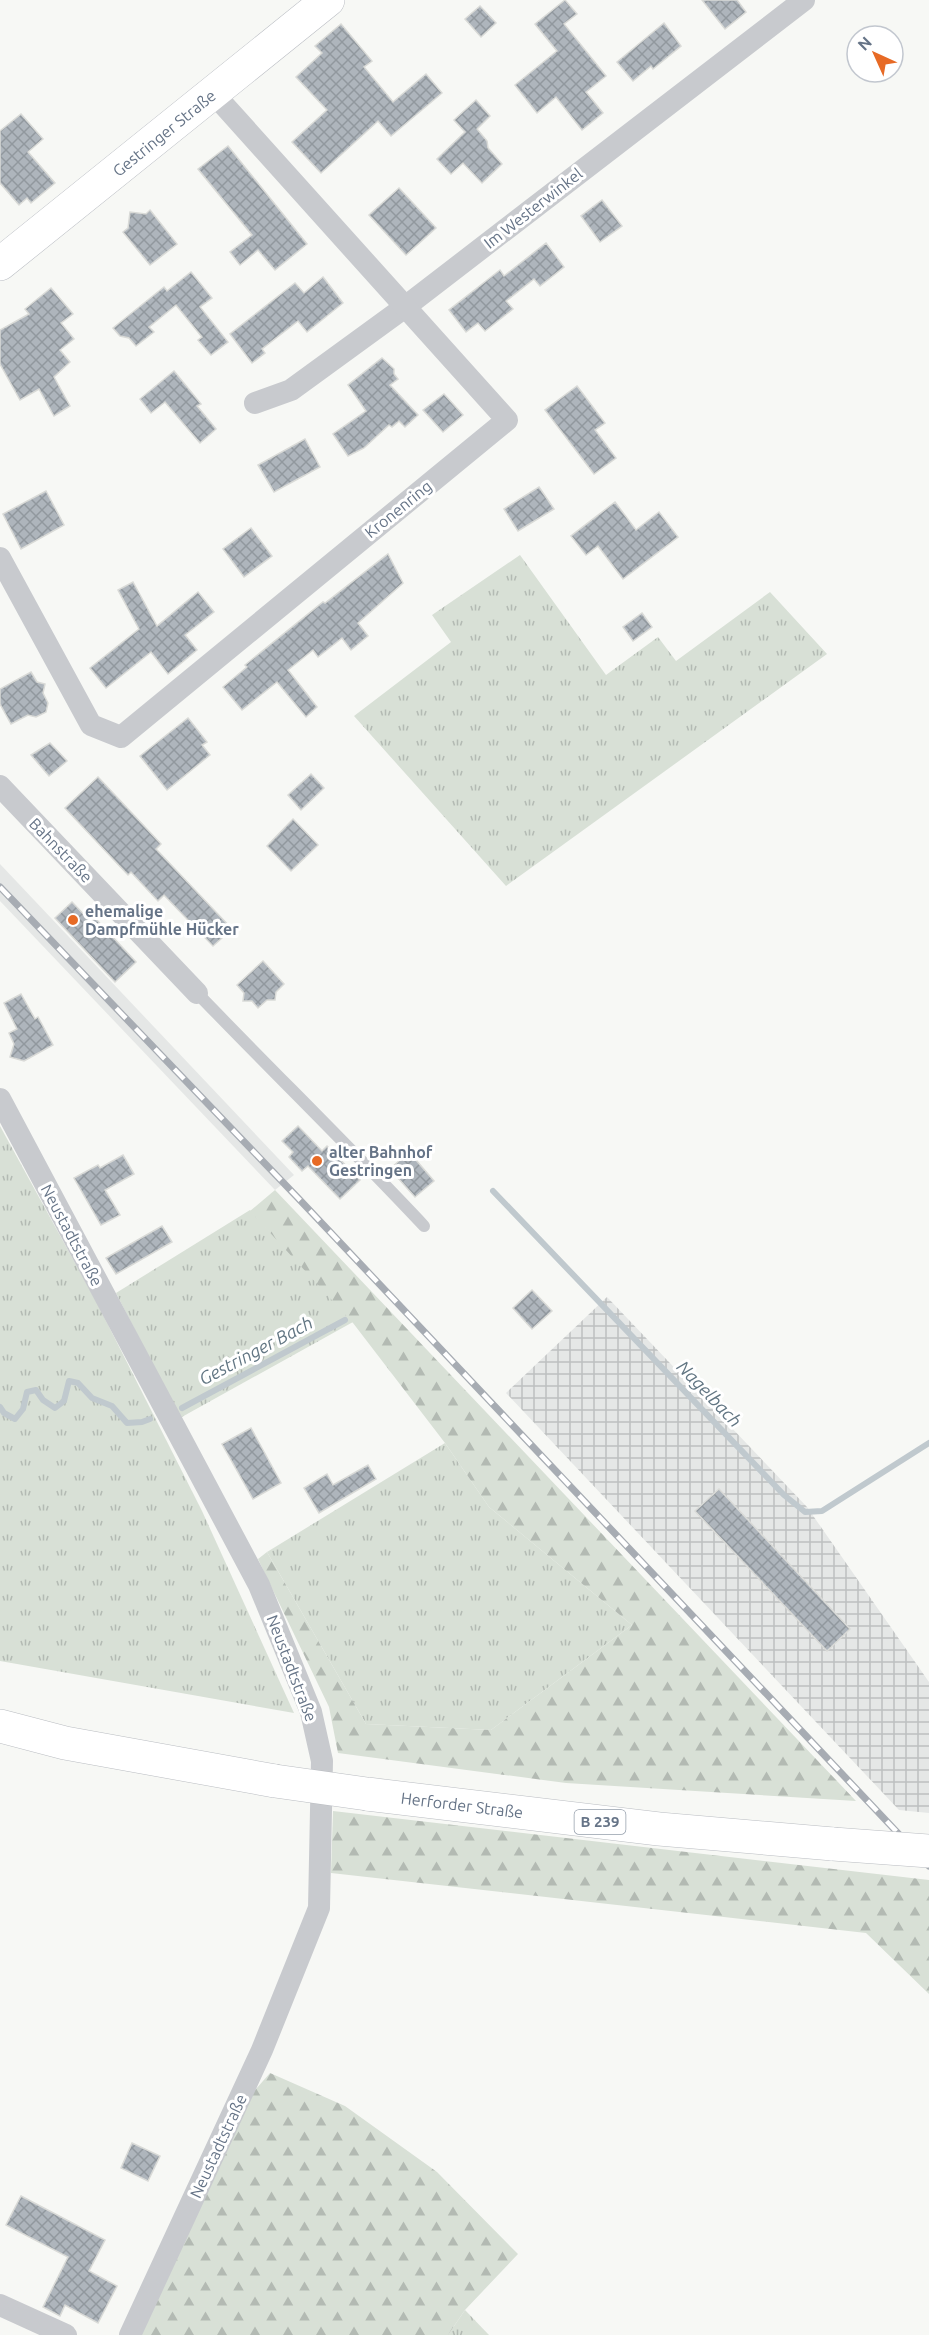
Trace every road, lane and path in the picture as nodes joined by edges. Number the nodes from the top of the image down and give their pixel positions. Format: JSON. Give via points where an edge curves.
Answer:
{"nodes":[{"id":1,"x":328,"y":0,"type":"edge"},
{"id":2,"x":804,"y":0,"type":"edge"},
{"id":3,"x":213,"y":93,"type":"junction"},
{"id":4,"x":0,"y":264,"type":"edge"},
{"id":5,"x":405,"y":307,"type":"junction"},
{"id":6,"x":255,"y":403,"type":"dead end"},
{"id":7,"x":0,"y":558,"type":"edge"},
{"id":8,"x":0,"y":786,"type":"edge"},
{"id":9,"x":197,"y":993,"type":"joint"},
{"id":10,"x":0,"y":1099,"type":"edge"},
{"id":11,"x":424,"y":1226,"type":"dead end"},
{"id":12,"x":0,"y":1726,"type":"edge"},
{"id":13,"x":929,"y":1851,"type":"edge"},
{"id":14,"x":0,"y":2305,"type":"edge"},
{"id":15,"x":66,"y":2335,"type":"edge"},
{"id":16,"x":130,"y":2335,"type":"edge"}],
"edges":[{"from":1,"to":3,"type":"main road","name":"Gestringer Straße"},
{"from":2,"to":5,"type":"street","name":"Im Westerwinkel"},
{"from":3,"to":4,"type":"main road","name":"Gestringer Straße"},
{"from":3,"to":5,"type":"street","name":"Kronenring"},
{"from":5,"to":6,"type":"street","name":"Im Westerwinkel","via":[[291,390]]},
{"from":5,"to":7,"type":"street","name":"Kronenring","via":[[507,420],[121,737],[91,725]]},
{"from":8,"to":9,"type":"street","name":"Bahnstraße"},
{"from":9,"to":11,"type":"lane"},
{"from":10,"to":16,"type":"street","name":"Neustadtstraße","via":[[259,1585],[311,1712],[322,1761],[318,1908],[262,2050]]},
{"from":12,"to":13,"type":"main road","name":"Herforder Straße","number":"B 239","bridge":true,"via":[[65,1743],[367,1794],[659,1829]]},
{"from":14,"to":15,"type":"street"}]}
